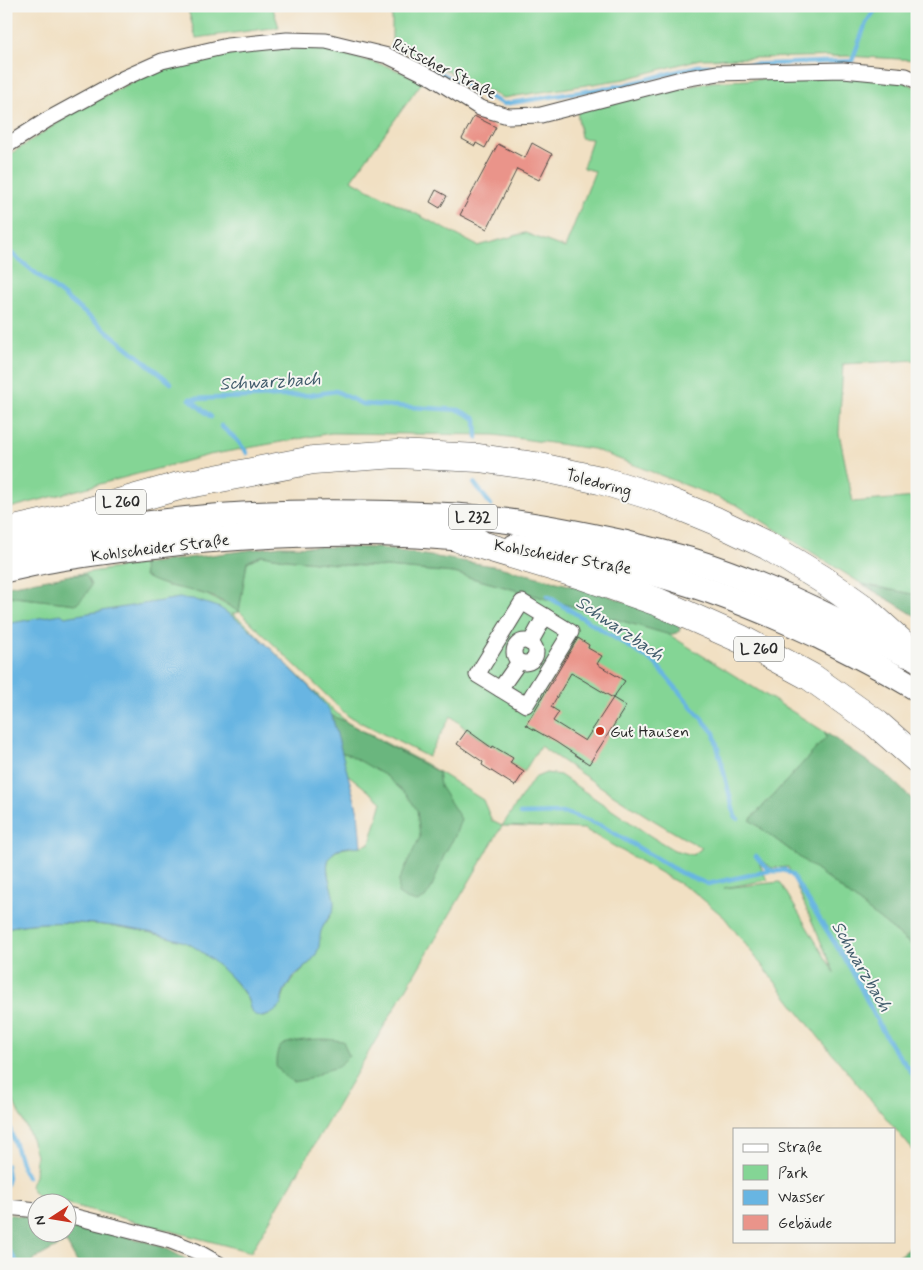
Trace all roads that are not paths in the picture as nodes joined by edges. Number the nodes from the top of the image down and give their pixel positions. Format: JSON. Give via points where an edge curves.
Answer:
{"nodes":[{"id":1,"x":917,"y":81,"type":"edge"},
{"id":2,"x":6,"y":146,"type":"edge"},
{"id":3,"x":6,"y":532,"type":"edge"},
{"id":4,"x":461,"y":539,"type":"junction"},
{"id":5,"x":6,"y":548,"type":"edge"},
{"id":6,"x":6,"y":570,"type":"edge"},
{"id":7,"x":545,"y":616,"type":"junction"},
{"id":8,"x":917,"y":659,"type":"edge"},
{"id":9,"x":500,"y":689,"type":"junction"},
{"id":10,"x":917,"y":689,"type":"edge"},
{"id":11,"x":917,"y":759,"type":"edge"},
{"id":12,"x":6,"y":1206,"type":"edge"},
{"id":13,"x":28,"y":1209,"type":"edge"},
{"id":14,"x":78,"y":1218,"type":"edge"},
{"id":15,"x":219,"y":1264,"type":"edge"}],
"edges":[{"from":1,"to":2,"type":"street","name":"Rütscher Straße","via":[[906,76],[843,70],[718,74],[676,80],[541,115],[508,116],[480,108],[433,78],[388,56],[326,41],[287,40],[227,46],[162,61],[124,78]]},
{"from":3,"to":8,"type":"highway","name":"Toledoring","number":"L 260","via":[[179,486],[313,460],[397,454],[479,458],[600,480],[716,521],[768,546],[822,579],[863,608]]},
{"from":4,"to":6,"type":"main road","name":"Kohlscheider Straße","number":"L 232","via":[[399,534],[257,536],[131,549]]},
{"from":4,"to":10,"type":"main road","name":"Kohlscheider Straße","number":"L 232","via":[[595,559],[689,584],[786,621]]},
{"from":4,"to":11,"type":"highway","number":"L 260","via":[[658,602],[740,639],[810,677],[877,724]]},
{"from":5,"to":8,"type":"main road","name":"Kohlscheider Straße","number":"L 232","via":[[122,527],[256,514],[320,511],[492,519],[598,537],[693,560],[791,597]]},
{"from":7,"to":9,"type":"street","via":[[530,643],[535,649],[535,657],[528,663],[519,662]]},
{"from":7,"to":9,"type":"street","via":[[522,602],[477,675]]},
{"from":7,"to":9,"type":"street","via":[[571,632],[526,705]]},
{"from":12,"to":13,"type":"street"},
{"from":14,"to":15,"type":"street","via":[[171,1242]]}]}
